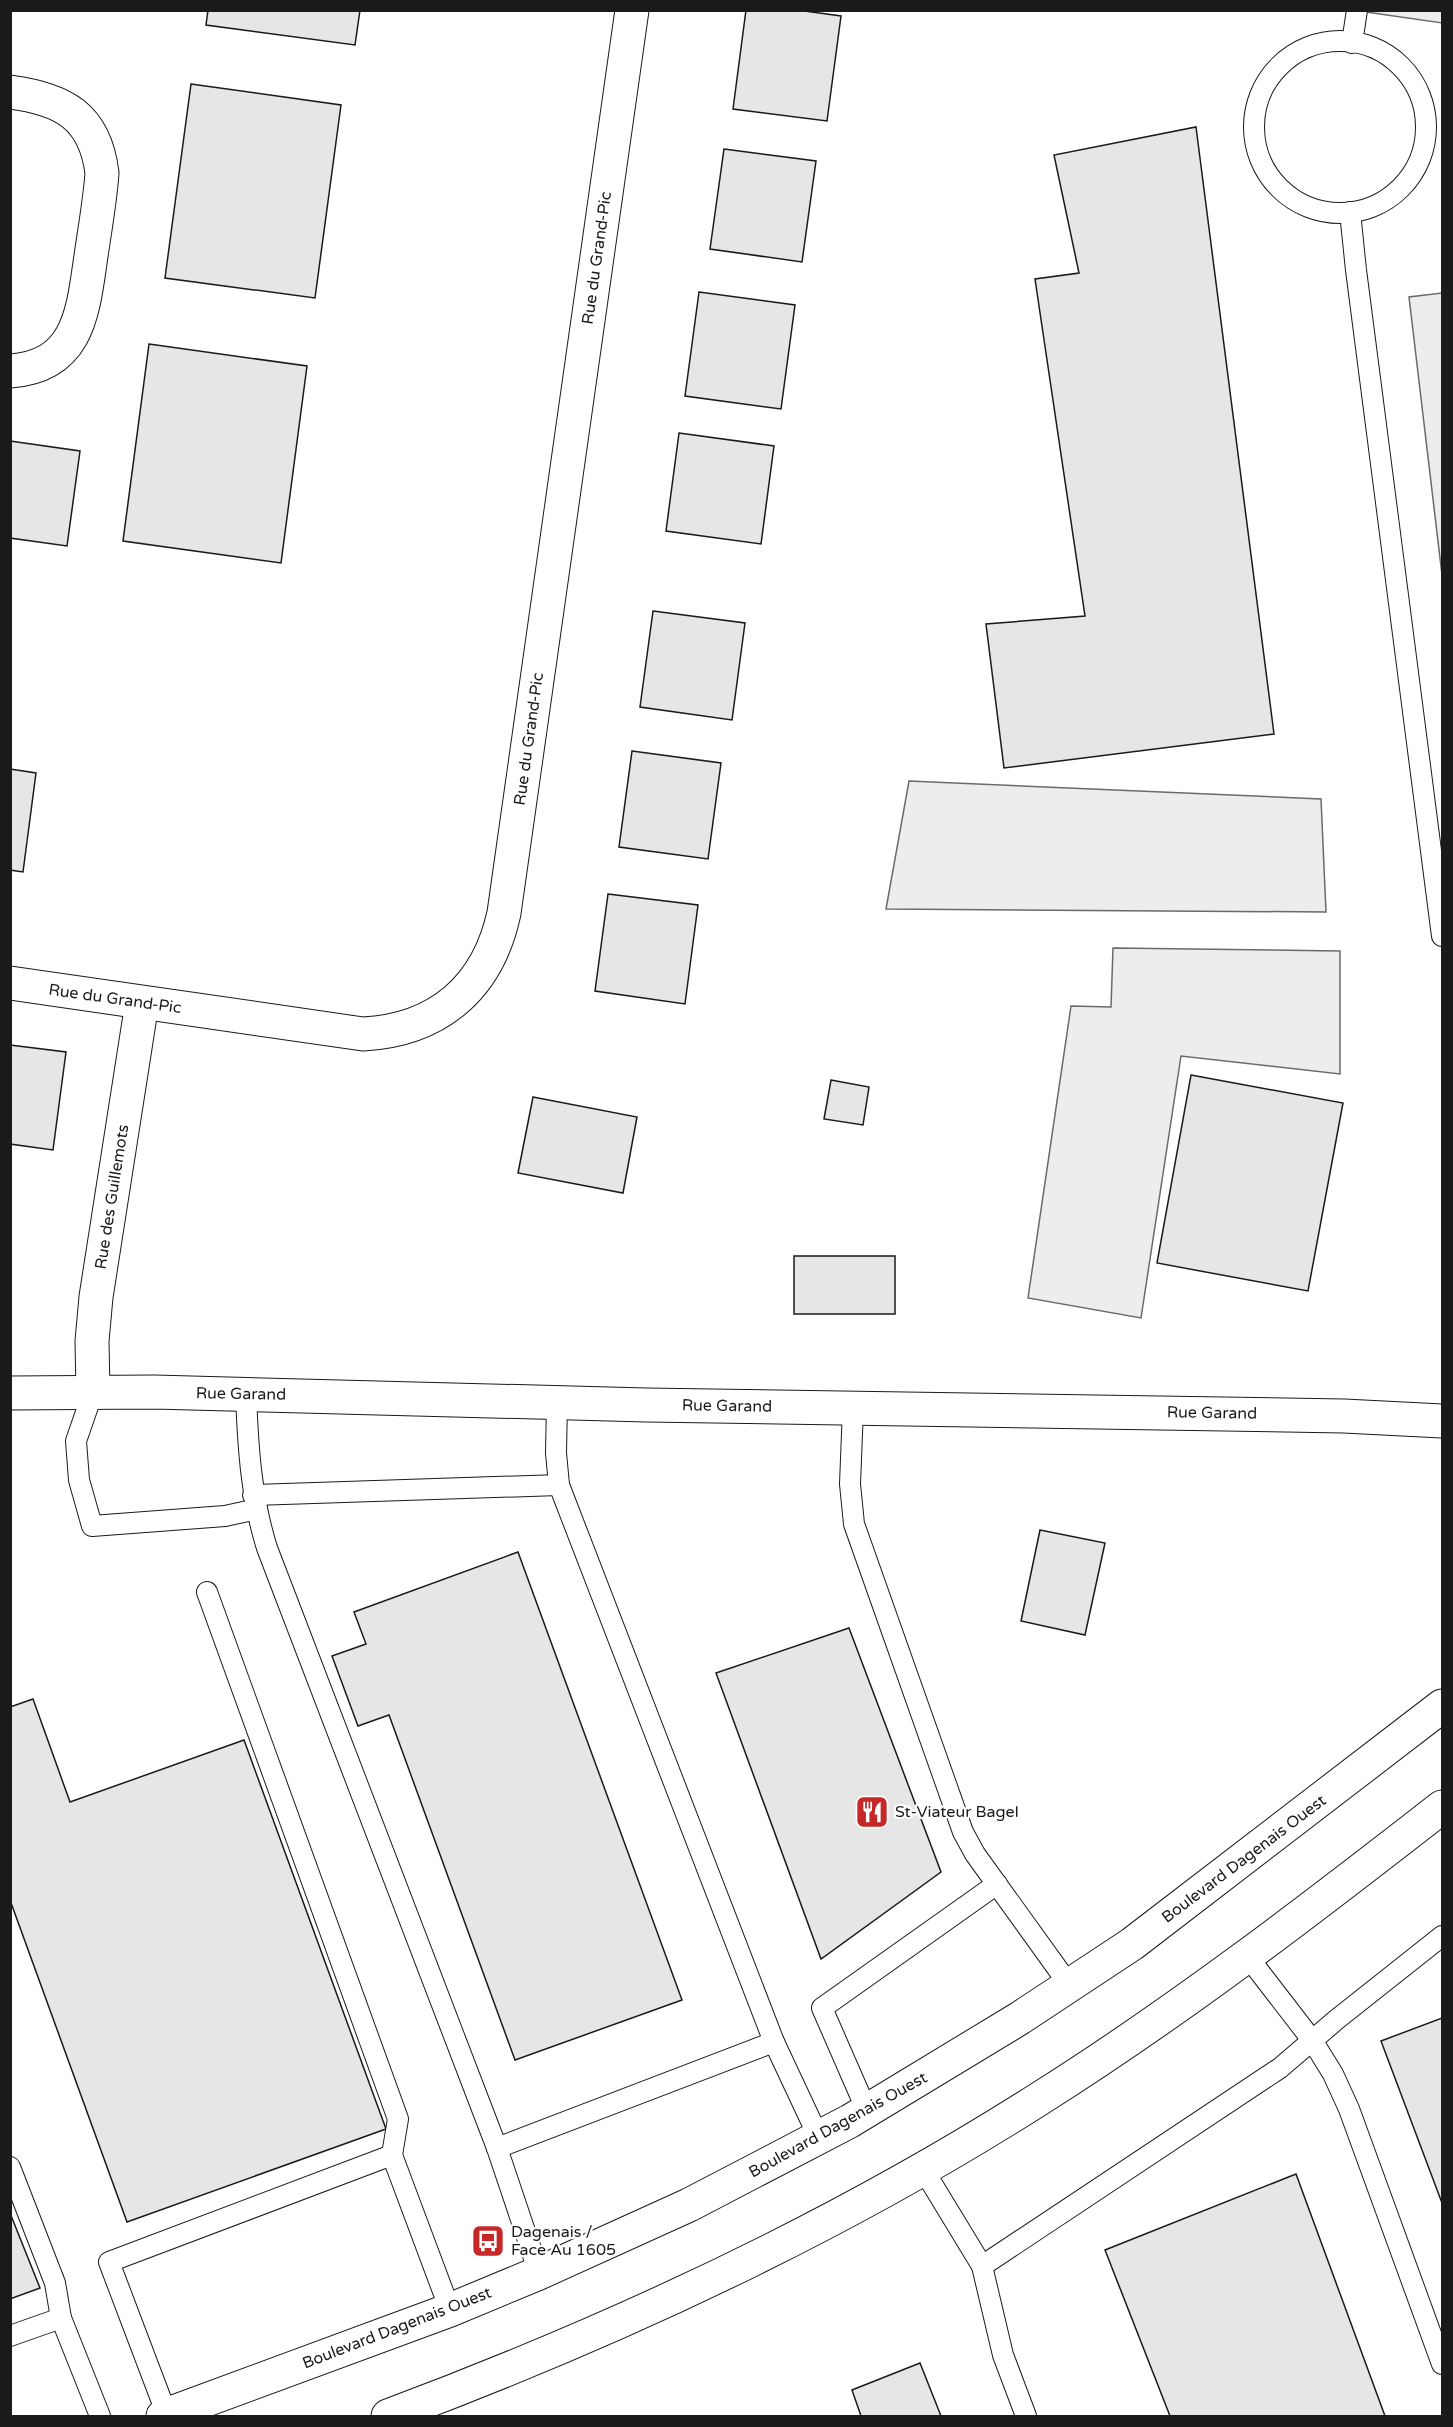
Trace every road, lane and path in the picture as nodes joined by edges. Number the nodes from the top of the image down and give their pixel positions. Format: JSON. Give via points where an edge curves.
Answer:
{"nodes":[{"id":1,"x":632,"y":10,"type":"edge"},
{"id":2,"x":1357,"y":10,"type":"edge"},
{"id":3,"x":1352,"y":43,"type":"junction"},
{"id":4,"x":10,"y":92,"type":"edge"},
{"id":5,"x":1433,"y":114,"type":"edge"},
{"id":6,"x":1350,"y":212,"type":"junction"},
{"id":7,"x":10,"y":371,"type":"edge"},
{"id":8,"x":1443,"y":936,"type":"edge"},
{"id":9,"x":10,"y":983,"type":"edge"},
{"id":10,"x":142,"y":1003,"type":"junction"},
{"id":11,"x":93,"y":1392,"type":"junction"},
{"id":12,"x":10,"y":1393,"type":"edge"},
{"id":13,"x":246,"y":1395,"type":"junction"},
{"id":14,"x":557,"y":1402,"type":"junction"},
{"id":15,"x":853,"y":1408,"type":"junction"},
{"id":16,"x":1443,"y":1421,"type":"edge"},
{"id":17,"x":559,"y":1485,"type":"junction"},
{"id":18,"x":255,"y":1502,"type":"junction"},
{"id":19,"x":207,"y":1592,"type":"dead end"},
{"id":20,"x":1443,"y":1706,"type":"edge"},
{"id":21,"x":1443,"y":1807,"type":"edge"},
{"id":22,"x":997,"y":1884,"type":"junction"},
{"id":23,"x":1443,"y":1936,"type":"edge"},
{"id":24,"x":1248,"y":1957,"type":"junction"},
{"id":25,"x":1070,"y":1986,"type":"junction"},
{"id":26,"x":1312,"y":2040,"type":"junction"},
{"id":27,"x":774,"y":2042,"type":"junction"},
{"id":28,"x":867,"y":2111,"type":"junction"},
{"id":29,"x":819,"y":2138,"type":"junction"},
{"id":30,"x":497,"y":2148,"type":"junction"},
{"id":31,"x":392,"y":2155,"type":"junction"},
{"id":32,"x":10,"y":2167,"type":"edge"},
{"id":33,"x":923,"y":2169,"type":"junction"},
{"id":34,"x":982,"y":2266,"type":"junction"},
{"id":35,"x":539,"y":2273,"type":"junction"},
{"id":36,"x":450,"y":2310,"type":"junction"},
{"id":37,"x":61,"y":2318,"type":"junction"},
{"id":38,"x":10,"y":2336,"type":"edge"},
{"id":39,"x":1443,"y":2364,"type":"edge"},
{"id":40,"x":100,"y":2416,"type":"edge"},
{"id":41,"x":165,"y":2416,"type":"edge"},
{"id":42,"x":388,"y":2416,"type":"edge"},
{"id":43,"x":1026,"y":2416,"type":"edge"}],
"edges":[{"from":1,"to":10,"type":"street","name":"Rue du Grand-Pic","via":[[504,913],[495,949],[476,981],[450,1006],[417,1024],[381,1033],[345,1032]]},
{"from":2,"to":3,"type":"lane"},
{"from":3,"to":5,"type":"lane","via":[[1371,48],[1399,66]]},
{"from":3,"to":6,"type":"lane","via":[[1318,44],[1279,67],[1260,97],[1254,134],[1265,170],[1290,197],[1325,212]]},
{"from":4,"to":7,"type":"street","via":[[46,98],[76,116],[96,145],[102,173],[83,309],[75,333],[49,360]]},
{"from":5,"to":6,"type":"lane","via":[[1420,158],[1407,181],[1387,199]]},
{"from":6,"to":8,"type":"lane"},
{"from":9,"to":10,"type":"street","name":"Rue du Grand-Pic"},
{"from":10,"to":11,"type":"street","name":"Rue des Guillemots","via":[[96,1297]]},
{"from":11,"to":12,"type":"street","name":"Rue Garand"},
{"from":11,"to":13,"type":"street","name":"Rue Garand"},
{"from":11,"to":18,"type":"lane","via":[[76,1441],[79,1480],[92,1526],[225,1516]]},
{"from":13,"to":14,"type":"street","name":"Rue Garand"},
{"from":13,"to":18,"type":"lane"},
{"from":14,"to":15,"type":"street","name":"Rue Garand"},
{"from":14,"to":17,"type":"lane"},
{"from":15,"to":16,"type":"street","name":"Rue Garand"},
{"from":15,"to":22,"type":"lane","via":[[850,1484],[854,1524],[951,1805],[975,1854]]},
{"from":17,"to":18,"type":"lane"},
{"from":17,"to":27,"type":"lane"},
{"from":18,"to":30,"type":"lane","via":[[267,1548]]},
{"from":19,"to":31,"type":"lane","via":[[398,2120]]},
{"from":20,"to":25,"type":"street","name":"Boulevard Dagenais Ouest","via":[[1132,1944]]},
{"from":21,"to":24,"type":"street"},
{"from":22,"to":25,"type":"lane"},
{"from":22,"to":28,"type":"lane","via":[[822,2008]]},
{"from":23,"to":26,"type":"lane"},
{"from":24,"to":26,"type":"lane"},
{"from":24,"to":33,"type":"street","via":[[1078,2074]]},
{"from":25,"to":28,"type":"street","name":"Boulevard Dagenais Ouest"},
{"from":26,"to":34,"type":"lane","via":[[1262,2080]]},
{"from":26,"to":39,"type":"lane","via":[[1334,2074],[1349,2109]]},
{"from":27,"to":29,"type":"lane"},
{"from":27,"to":30,"type":"lane"},
{"from":28,"to":29,"type":"street","name":"Boulevard Dagenais Ouest"},
{"from":29,"to":35,"type":"street","name":"Boulevard Dagenais Ouest","via":[[689,2205]]},
{"from":30,"to":35,"type":"lane"},
{"from":31,"to":36,"type":"lane"},
{"from":31,"to":41,"type":"lane","via":[[109,2262]]},
{"from":32,"to":37,"type":"lane","via":[[55,2283]]},
{"from":33,"to":34,"type":"lane"},
{"from":33,"to":42,"type":"street","via":[[777,2247],[631,2318],[478,2383]]},
{"from":34,"to":43,"type":"lane","via":[[1003,2355]]},
{"from":35,"to":36,"type":"street","name":"Boulevard Dagenais Ouest"},
{"from":36,"to":41,"type":"street","name":"Boulevard Dagenais Ouest"},
{"from":37,"to":38,"type":"lane"},
{"from":37,"to":40,"type":"lane"}]}
